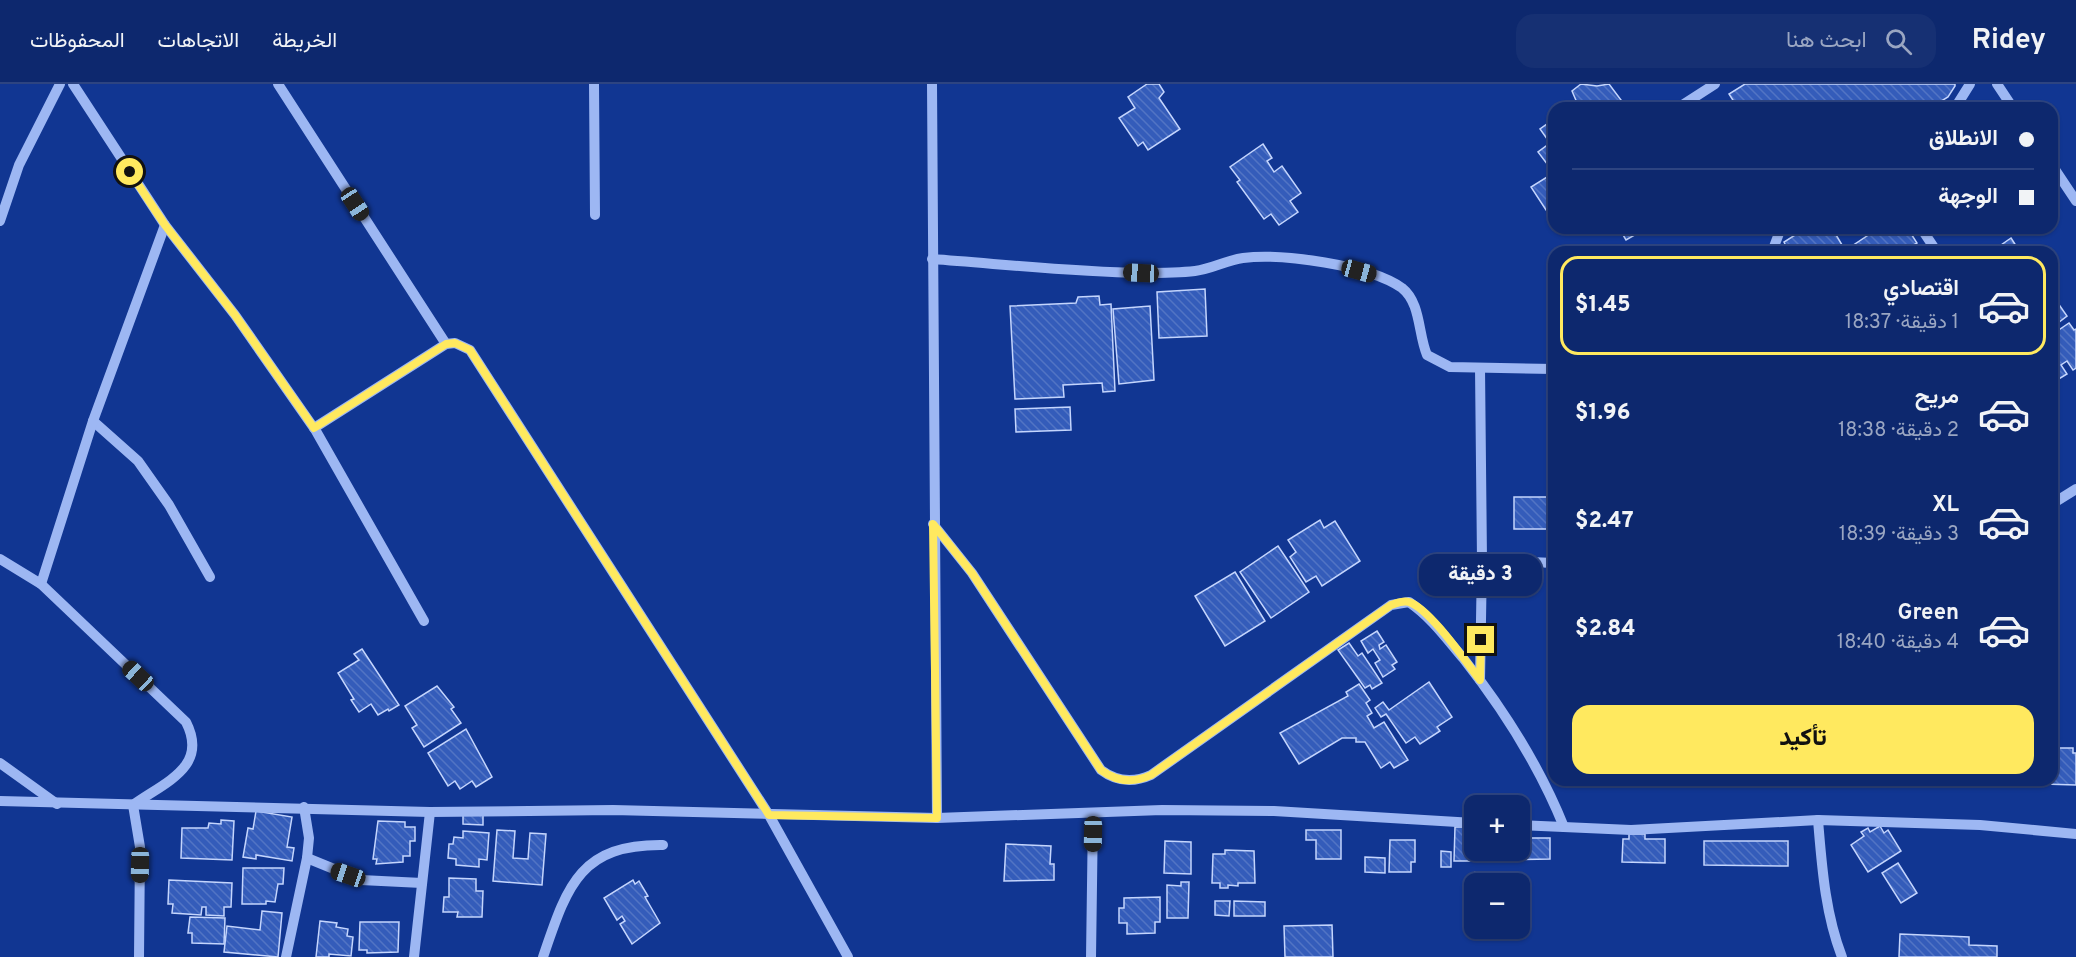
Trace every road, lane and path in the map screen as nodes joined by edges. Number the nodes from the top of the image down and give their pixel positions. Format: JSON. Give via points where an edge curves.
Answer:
{"nodes":[{"id":1,"x":60,"y":84,"type":"edge"},
{"id":2,"x":73,"y":84,"type":"edge"},
{"id":3,"x":278,"y":84,"type":"edge"},
{"id":4,"x":594,"y":84,"type":"edge"},
{"id":5,"x":932,"y":84,"type":"edge"},
{"id":6,"x":1715,"y":84,"type":"edge"},
{"id":7,"x":1971,"y":84,"type":"edge"},
{"id":8,"x":1997,"y":84,"type":"edge"},
{"id":9,"x":1687,"y":102,"type":"edge"},
{"id":10,"x":1959,"y":102,"type":"edge"},
{"id":11,"x":2009,"y":102,"type":"edge"},
{"id":12,"x":2058,"y":174,"type":"edge"},
{"id":13,"x":2076,"y":201,"type":"edge"},
{"id":14,"x":595,"y":215,"type":"dead end"},
{"id":15,"x":0,"y":221,"type":"edge"},
{"id":16,"x":165,"y":225,"type":"junction"},
{"id":17,"x":932,"y":259,"type":"junction"},
{"id":18,"x":446,"y":344,"type":"junction"},
{"id":19,"x":1480,"y":369,"type":"junction"},
{"id":20,"x":1548,"y":369,"type":"edge"},
{"id":21,"x":93,"y":421,"type":"junction"},
{"id":22,"x":314,"y":428,"type":"junction"},
{"id":23,"x":2076,"y":489,"type":"edge"},
{"id":24,"x":2058,"y":500,"type":"edge"},
{"id":25,"x":933,"y":524,"type":"junction"},
{"id":26,"x":0,"y":559,"type":"edge"},
{"id":27,"x":1482,"y":560,"type":"junction"},
{"id":28,"x":1548,"y":563,"type":"edge"},
{"id":29,"x":210,"y":577,"type":"dead end"},
{"id":30,"x":41,"y":584,"type":"junction"},
{"id":31,"x":424,"y":621,"type":"dead end"},
{"id":32,"x":1480,"y":680,"type":"junction"},
{"id":33,"x":0,"y":763,"type":"edge"},
{"id":34,"x":0,"y":801,"type":"edge"},
{"id":35,"x":57,"y":804,"type":"junction"},
{"id":36,"x":134,"y":805,"type":"junction"},
{"id":37,"x":303,"y":807,"type":"junction"},
{"id":38,"x":430,"y":812,"type":"junction"},
{"id":39,"x":1093,"y":813,"type":"junction"},
{"id":40,"x":769,"y":815,"type":"junction"},
{"id":41,"x":937,"y":818,"type":"junction"},
{"id":42,"x":1818,"y":820,"type":"junction"},
{"id":43,"x":1464,"y":822,"type":"edge"},
{"id":44,"x":1530,"y":825,"type":"edge"},
{"id":45,"x":1564,"y":827,"type":"junction"},
{"id":46,"x":2076,"y":834,"type":"edge"},
{"id":47,"x":663,"y":845,"type":"dead end"},
{"id":48,"x":307,"y":858,"type":"junction"},
{"id":49,"x":422,"y":883,"type":"junction"},
{"id":50,"x":139,"y":957,"type":"edge"},
{"id":51,"x":286,"y":957,"type":"edge"},
{"id":52,"x":414,"y":957,"type":"edge"},
{"id":53,"x":543,"y":957,"type":"edge"},
{"id":54,"x":848,"y":957,"type":"edge"},
{"id":55,"x":1091,"y":957,"type":"edge"},
{"id":56,"x":1842,"y":957,"type":"edge"}],
"edges":[{"from":1,"to":15,"type":"street","via":[[19,165]]},
{"from":2,"to":16,"type":"street"},
{"from":3,"to":18,"type":"street"},
{"from":4,"to":14,"type":"street"},
{"from":5,"to":17,"type":"street"},
{"from":6,"to":9,"type":"street"},
{"from":7,"to":10,"type":"street"},
{"from":8,"to":11,"type":"street"},
{"from":12,"to":13,"type":"street"},
{"from":16,"to":21,"type":"street"},
{"from":16,"to":22,"type":"street","via":[[235,315]]},
{"from":17,"to":19,"type":"street","via":[[1141,273],[1196,271],[1241,258],[1264,256],[1337,265],[1376,276],[1408,294],[1418,315],[1427,355],[1436,362]]},
{"from":17,"to":25,"type":"street"},
{"from":18,"to":22,"type":"street"},
{"from":18,"to":40,"type":"street","via":[[455,343],[470,350]]},
{"from":19,"to":20,"type":"street"},
{"from":19,"to":27,"type":"street"},
{"from":21,"to":29,"type":"street","via":[[138,461],[169,505]]},
{"from":21,"to":30,"type":"street"},
{"from":22,"to":31,"type":"street"},
{"from":23,"to":24,"type":"street"},
{"from":25,"to":32,"type":"street","via":[[972,573],[1101,770],[1115,779],[1139,780],[1151,775],[1298,669],[1401,602],[1409,602],[1429,617]]},
{"from":25,"to":41,"type":"street"},
{"from":26,"to":30,"type":"street"},
{"from":27,"to":28,"type":"street"},
{"from":27,"to":32,"type":"street"},
{"from":30,"to":36,"type":"street","via":[[186,722],[192,734],[193,755],[188,765]]},
{"from":32,"to":45,"type":"street","via":[[1524,745]]},
{"from":33,"to":35,"type":"street"},
{"from":34,"to":35,"type":"street"},
{"from":35,"to":36,"type":"street"},
{"from":36,"to":37,"type":"street"},
{"from":36,"to":50,"type":"street","via":[[140,847]]},
{"from":37,"to":38,"type":"street"},
{"from":37,"to":48,"type":"street","via":[[309,838]]},
{"from":38,"to":40,"type":"street","via":[[613,810]]},
{"from":38,"to":49,"type":"street"},
{"from":39,"to":41,"type":"street"},
{"from":39,"to":43,"type":"street","via":[[1274,811]]},
{"from":39,"to":55,"type":"street"},
{"from":40,"to":41,"type":"street"},
{"from":40,"to":54,"type":"street"},
{"from":42,"to":45,"type":"street","via":[[1631,830]]},
{"from":42,"to":46,"type":"street","via":[[1980,825]]},
{"from":42,"to":56,"type":"street","via":[[1825,895]]},
{"from":44,"to":45,"type":"street"},
{"from":47,"to":53,"type":"street","via":[[613,850],[588,864],[574,880]]},
{"from":48,"to":49,"type":"street","via":[[362,879]]},
{"from":48,"to":51,"type":"street"},
{"from":49,"to":52,"type":"street"}]}
